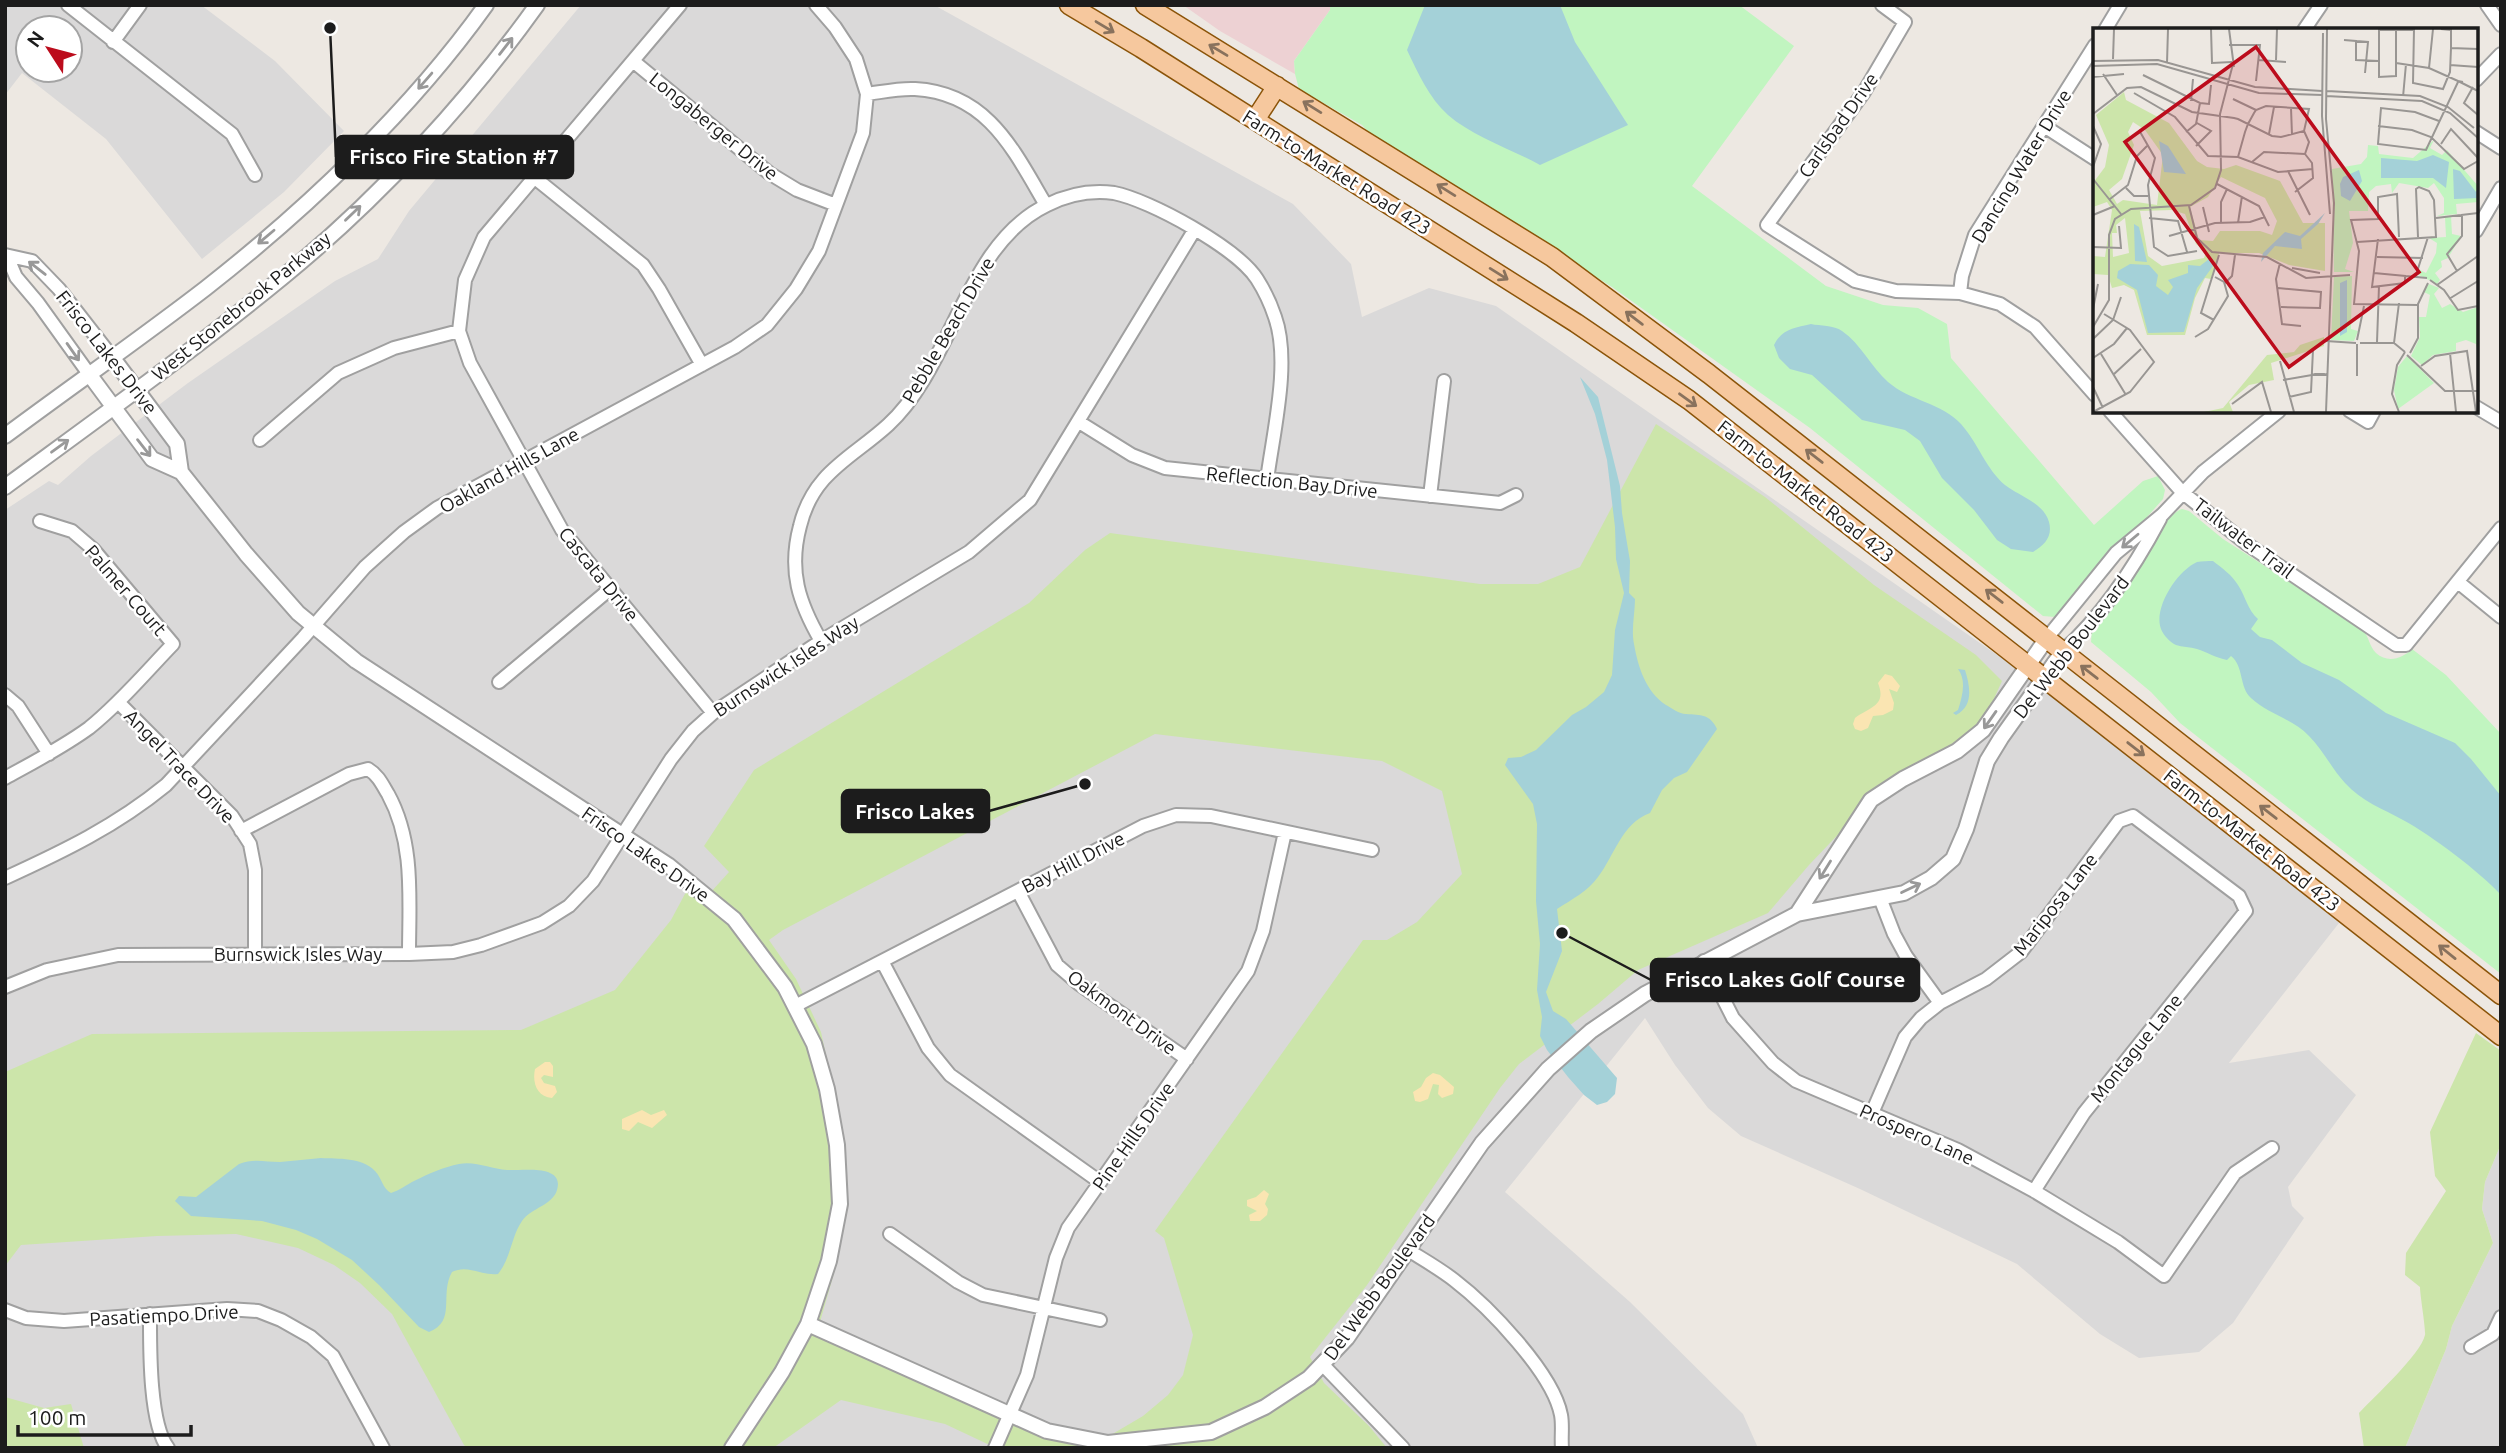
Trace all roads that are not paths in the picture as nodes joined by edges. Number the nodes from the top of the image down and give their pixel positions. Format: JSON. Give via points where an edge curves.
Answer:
{"nodes":[{"id":1,"x":68,"y":5,"type":"edge"},
{"id":2,"x":140,"y":5,"type":"edge"},
{"id":3,"x":486,"y":5,"type":"edge"},
{"id":4,"x":537,"y":5,"type":"edge"},
{"id":5,"x":680,"y":5,"type":"edge"},
{"id":6,"x":816,"y":5,"type":"edge"},
{"id":7,"x":1069,"y":5,"type":"edge"},
{"id":8,"x":1145,"y":5,"type":"edge"},
{"id":9,"x":1882,"y":5,"type":"edge"},
{"id":10,"x":2120,"y":5,"type":"edge"},
{"id":11,"x":2320,"y":5,"type":"edge"},
{"id":12,"x":2487,"y":5,"type":"edge"},
{"id":13,"x":2501,"y":25,"type":"edge"},
{"id":14,"x":2106,"y":28,"type":"edge"},
{"id":15,"x":2305,"y":28,"type":"edge"},
{"id":16,"x":114,"y":42,"type":"junction"},
{"id":17,"x":2093,"y":48,"type":"edge"},
{"id":18,"x":2501,"y":54,"type":"edge"},
{"id":19,"x":633,"y":61,"type":"junction"},
{"id":20,"x":2478,"y":78,"type":"edge"},
{"id":21,"x":1276,"y":86,"type":"junction"},
{"id":22,"x":867,"y":94,"type":"junction"},
{"id":23,"x":1255,"y":120,"type":"junction"},
{"id":24,"x":2044,"y":126,"type":"junction"},
{"id":25,"x":2478,"y":133,"type":"edge"},
{"id":26,"x":2501,"y":148,"type":"edge"},
{"id":27,"x":2093,"y":158,"type":"edge"},
{"id":28,"x":255,"y":175,"type":"dead end"},
{"id":29,"x":535,"y":177,"type":"junction"},
{"id":30,"x":2501,"y":188,"type":"edge"},
{"id":31,"x":836,"y":205,"type":"junction"},
{"id":32,"x":1046,"y":205,"type":"junction"},
{"id":33,"x":2478,"y":228,"type":"edge"},
{"id":34,"x":1195,"y":229,"type":"junction"},
{"id":35,"x":6,"y":256,"type":"edge"},
{"id":36,"x":1960,"y":293,"type":"junction"},
{"id":37,"x":459,"y":331,"type":"junction"},
{"id":38,"x":112,"y":357,"type":"junction"},
{"id":39,"x":702,"y":365,"type":"junction"},
{"id":40,"x":89,"y":374,"type":"junction"},
{"id":41,"x":1444,"y":381,"type":"dead end"},
{"id":42,"x":137,"y":390,"type":"junction"},
{"id":43,"x":2093,"y":392,"type":"edge"},
{"id":44,"x":113,"y":408,"type":"junction"},
{"id":45,"x":2478,"y":408,"type":"edge"},
{"id":46,"x":2112,"y":413,"type":"edge"},
{"id":47,"x":2277,"y":413,"type":"edge"},
{"id":48,"x":1079,"y":422,"type":"junction"},
{"id":49,"x":2501,"y":422,"type":"edge"},
{"id":50,"x":5,"y":436,"type":"edge"},
{"id":51,"x":260,"y":440,"type":"dead end"},
{"id":52,"x":524,"y":461,"type":"junction"},
{"id":53,"x":181,"y":472,"type":"junction"},
{"id":54,"x":1267,"y":480,"type":"junction"},
{"id":55,"x":5,"y":487,"type":"edge"},
{"id":56,"x":2182,"y":492,"type":"junction"},
{"id":57,"x":1516,"y":495,"type":"dead end"},
{"id":58,"x":1430,"y":496,"type":"junction"},
{"id":59,"x":2162,"y":515,"type":"junction"},
{"id":60,"x":40,"y":521,"type":"dead end"},
{"id":61,"x":2501,"y":528,"type":"edge"},
{"id":62,"x":2458,"y":582,"type":"junction"},
{"id":63,"x":610,"y":589,"type":"junction"},
{"id":64,"x":2501,"y":617,"type":"edge"},
{"id":65,"x":314,"y":626,"type":"junction"},
{"id":66,"x":2048,"y":638,"type":"junction"},
{"id":67,"x":821,"y":641,"type":"junction"},
{"id":68,"x":2063,"y":651,"type":"junction"},
{"id":69,"x":2029,"y":664,"type":"junction"},
{"id":70,"x":2044,"y":676,"type":"junction"},
{"id":71,"x":499,"y":682,"type":"dead end"},
{"id":72,"x":5,"y":695,"type":"edge"},
{"id":73,"x":118,"y":702,"type":"junction"},
{"id":74,"x":713,"y":713,"type":"junction"},
{"id":75,"x":49,"y":754,"type":"junction"},
{"id":76,"x":184,"y":769,"type":"junction"},
{"id":77,"x":5,"y":778,"type":"edge"},
{"id":78,"x":2133,"y":816,"type":"joint"},
{"id":79,"x":241,"y":831,"type":"junction"},
{"id":80,"x":1285,"y":832,"type":"junction"},
{"id":81,"x":622,"y":835,"type":"junction"},
{"id":82,"x":1372,"y":850,"type":"dead end"},
{"id":83,"x":5,"y":878,"type":"edge"},
{"id":84,"x":1018,"y":891,"type":"junction"},
{"id":85,"x":1880,"y":898,"type":"junction"},
{"id":86,"x":1797,"y":914,"type":"junction"},
{"id":87,"x":255,"y":954,"type":"junction"},
{"id":88,"x":409,"y":954,"type":"junction"},
{"id":89,"x":883,"y":961,"type":"junction"},
{"id":90,"x":1704,"y":961,"type":"junction"},
{"id":91,"x":5,"y":987,"type":"edge"},
{"id":92,"x":2501,"y":995,"type":"edge"},
{"id":93,"x":1940,"y":1003,"type":"junction"},
{"id":94,"x":796,"y":1006,"type":"junction"},
{"id":95,"x":2501,"y":1036,"type":"edge"},
{"id":96,"x":1187,"y":1059,"type":"junction"},
{"id":97,"x":1872,"y":1113,"type":"junction"},
{"id":98,"x":2272,"y":1148,"type":"dead end"},
{"id":99,"x":1100,"y":1182,"type":"junction"},
{"id":100,"x":2034,"y":1191,"type":"junction"},
{"id":101,"x":890,"y":1234,"type":"dead end"},
{"id":102,"x":1408,"y":1250,"type":"junction"},
{"id":103,"x":1045,"y":1308,"type":"junction"},
{"id":104,"x":5,"y":1310,"type":"edge"},
{"id":105,"x":150,"y":1314,"type":"junction"},
{"id":106,"x":2501,"y":1317,"type":"edge"},
{"id":107,"x":1100,"y":1320,"type":"dead end"},
{"id":108,"x":808,"y":1324,"type":"junction"},
{"id":109,"x":2470,"y":1347,"type":"dead end"},
{"id":110,"x":1323,"y":1365,"type":"junction"},
{"id":111,"x":1010,"y":1415,"type":"junction"},
{"id":112,"x":168,"y":1448,"type":"edge"},
{"id":113,"x":383,"y":1448,"type":"edge"},
{"id":114,"x":732,"y":1448,"type":"edge"},
{"id":115,"x":995,"y":1448,"type":"edge"},
{"id":116,"x":1403,"y":1448,"type":"edge"},
{"id":117,"x":1562,"y":1448,"type":"edge"}],
"edges":[{"from":1,"to":16,"type":"street"},
{"from":2,"to":16,"type":"street"},
{"from":3,"to":38,"type":"street","name":"West Stonebrook Parkway","one_way":true,"via":[[403,105],[292,216]]},
{"from":42,"to":4,"type":"street","name":"West Stonebrook Parkway","one_way":true,"via":[[285,275],[354,213],[475,86]]},
{"from":5,"to":19,"type":"street","name":"Cascata Drive"},
{"from":6,"to":22,"type":"street","name":"Oakland Hills Lane","via":[[856,59]]},
{"from":7,"to":23,"type":"main road","name":"Farm-to-Market Road 423","one_way":true},
{"from":21,"to":8,"type":"main road","name":"Farm-to-Market Road 423","one_way":true},
{"from":9,"to":36,"type":"street","name":"Carlsbad Drive","via":[[1905,22],[1867,89],[1766,225],[1855,281],[1896,291]]},
{"from":10,"to":14,"type":"street"},
{"from":11,"to":15,"type":"street"},
{"from":12,"to":13,"type":"street"},
{"from":16,"to":28,"type":"street","via":[[232,134]]},
{"from":17,"to":24,"type":"street","name":"Dancing Water Drive"},
{"from":18,"to":20,"type":"street"},
{"from":19,"to":29,"type":"street","name":"Cascata Drive"},
{"from":19,"to":31,"type":"street","name":"Longaberger Drive","via":[[769,173]]},
{"from":21,"to":23,"type":"main road"},
{"from":66,"to":21,"type":"main road","name":"Farm-to-Market Road 423","one_way":true,"via":[[1552,257]]},
{"from":22,"to":31,"type":"street","name":"Oakland Hills Lane","via":[[863,133]]},
{"from":22,"to":32,"type":"street","via":[[915,89],[950,96],[978,111],[1002,133]]},
{"from":23,"to":69,"type":"main road","name":"Farm-to-Market Road 423","one_way":true,"via":[[1689,400]]},
{"from":24,"to":27,"type":"street"},
{"from":24,"to":36,"type":"street","name":"Dancing Water Drive","via":[[1975,235]]},
{"from":25,"to":26,"type":"street"},
{"from":29,"to":37,"type":"street","name":"Cascata Drive","via":[[484,237],[465,280]]},
{"from":29,"to":39,"type":"street","via":[[642,265]]},
{"from":30,"to":33,"type":"street"},
{"from":31,"to":39,"type":"street","name":"Oakland Hills Lane","via":[[819,251],[766,326]]},
{"from":32,"to":34,"type":"street","name":"Pebble Beach Drive","via":[[1080,193],[1114,193]]},
{"from":32,"to":67,"type":"street","name":"Pebble Beach Drive","via":[[1013,228],[989,257],[917,390],[889,424],[831,469],[813,495],[800,524],[794,559],[798,593]]},
{"from":34,"to":48,"type":"street","name":"Burnswick Isles Way"},
{"from":34,"to":54,"type":"street","name":"Pebble Beach Drive","via":[[1257,278],[1275,317],[1281,371]]},
{"from":38,"to":35,"type":"street","name":"Frisco Lakes Drive","one_way":true,"via":[[32,261]]},
{"from":35,"to":40,"type":"street","name":"Frisco Lakes Drive","one_way":true,"via":[[16,277]]},
{"from":36,"to":43,"type":"street","via":[[2000,304],[2035,327]]},
{"from":37,"to":51,"type":"street","via":[[394,348],[338,373]]},
{"from":37,"to":52,"type":"street","name":"Cascata Drive","via":[[470,363]]},
{"from":38,"to":40,"type":"street","name":"West Stonebrook Parkway"},
{"from":38,"to":42,"type":"street","name":"Frisco Lakes Drive"},
{"from":39,"to":52,"type":"street","name":"Oakland Hills Lane"},
{"from":40,"to":44,"type":"street","name":"Frisco Lakes Drive"},
{"from":40,"to":50,"type":"street","name":"West Stonebrook Parkway"},
{"from":41,"to":58,"type":"street"},
{"from":42,"to":44,"type":"street","name":"West Stonebrook Parkway"},
{"from":42,"to":53,"type":"street","name":"Frisco Lakes Drive","via":[[177,443]]},
{"from":44,"to":53,"type":"street","name":"Frisco Lakes Drive","one_way":true,"via":[[152,459]]},
{"from":55,"to":44,"type":"street","name":"West Stonebrook Parkway","one_way":true},
{"from":45,"to":49,"type":"street"},
{"from":46,"to":56,"type":"street","name":"Tailwater Trail"},
{"from":47,"to":56,"type":"street","name":"Del Webb Boulevard"},
{"from":48,"to":54,"type":"street","name":"Reflection Bay Drive","via":[[1132,455],[1165,468]]},
{"from":48,"to":67,"type":"street","name":"Burnswick Isles Way","via":[[1030,500],[1000,527],[969,552]]},
{"from":52,"to":63,"type":"street","name":"Cascata Drive","via":[[562,530]]},
{"from":52,"to":65,"type":"street","name":"Oakland Hills Lane","via":[[437,508],[404,532],[365,567]]},
{"from":53,"to":65,"type":"street","name":"Frisco Lakes Drive","via":[[246,554]]},
{"from":54,"to":58,"type":"street","name":"Reflection Bay Drive"},
{"from":56,"to":59,"type":"street","name":"Del Webb Boulevard"},
{"from":56,"to":62,"type":"street","name":"Tailwater Trail","via":[[2247,544],[2396,645],[2406,645]]},
{"from":57,"to":58,"type":"street","name":"Reflection Bay Drive","via":[[1500,503]]},
{"from":59,"to":66,"type":"street","name":"Del Webb Boulevard","one_way":true,"via":[[2116,553]]},
{"from":59,"to":68,"type":"street","name":"Del Webb Boulevard","via":[[2135,565],[2084,632]]},
{"from":60,"to":73,"type":"street","name":"Palmer Court","via":[[72,531],[93,549],[173,644]]},
{"from":61,"to":62,"type":"street"},
{"from":62,"to":64,"type":"street"},
{"from":63,"to":71,"type":"street"},
{"from":63,"to":74,"type":"street","name":"Cascata Drive"},
{"from":65,"to":76,"type":"street","name":"Oakland Hills Lane"},
{"from":65,"to":81,"type":"street","name":"Frisco Lakes Drive","via":[[356,661]]},
{"from":66,"to":68,"type":"main road","name":"Farm-to-Market Road 423"},
{"from":66,"to":69,"type":"street","name":"Del Webb Boulevard"},
{"from":67,"to":74,"type":"street","name":"Burnswick Isles Way"},
{"from":68,"to":70,"type":"street","name":"Del Webb Boulevard"},
{"from":92,"to":68,"type":"main road","name":"Farm-to-Market Road 423","one_way":true},
{"from":69,"to":70,"type":"main road","name":"Farm-to-Market Road 423"},
{"from":69,"to":86,"type":"street","name":"Del Webb Boulevard","one_way":true,"via":[[1983,730],[1957,751],[1871,800]]},
{"from":85,"to":70,"type":"street","name":"Del Webb Boulevard","one_way":true,"via":[[1905,892],[1931,878],[1952,859],[1987,761]]},
{"from":70,"to":95,"type":"main road","name":"Farm-to-Market Road 423","one_way":true},
{"from":72,"to":75,"type":"street","via":[[18,706]]},
{"from":73,"to":75,"type":"street"},
{"from":73,"to":76,"type":"street","name":"Angel Trace Drive"},
{"from":74,"to":81,"type":"street","name":"Burnswick Isles Way","via":[[671,760]]},
{"from":75,"to":77,"type":"street"},
{"from":76,"to":79,"type":"street","name":"Angel Trace Drive","via":[[232,816]]},
{"from":76,"to":83,"type":"street","name":"Oakland Hills Lane","via":[[142,805],[96,835]]},
{"from":78,"to":93,"type":"street","name":"Mariposa Lane","via":[[2119,821],[2021,952],[1986,979]]},
{"from":78,"to":100,"type":"street","name":"Montague Lane","via":[[2239,896],[2246,911],[2084,1113]]},
{"from":79,"to":87,"type":"street","name":"Angel Trace Drive","via":[[250,844],[255,870]]},
{"from":79,"to":88,"type":"street","via":[[349,774],[368,769],[376,774],[397,812],[408,852]]},
{"from":80,"to":82,"type":"street","name":"Bay Hill Drive"},
{"from":80,"to":84,"type":"street","name":"Bay Hill Drive","via":[[1211,816],[1176,815],[1143,826]]},
{"from":80,"to":96,"type":"street","name":"Pine Hills Drive","via":[[1263,931],[1248,971]]},
{"from":81,"to":88,"type":"street","name":"Burnswick Isles Way","via":[[593,881],[569,906],[542,923],[453,952]]},
{"from":81,"to":94,"type":"street","name":"Frisco Lakes Drive","via":[[668,865],[734,919]]},
{"from":84,"to":89,"type":"street","name":"Bay Hill Drive"},
{"from":84,"to":96,"type":"street","name":"Oakmont Drive","via":[[1057,965]]},
{"from":85,"to":86,"type":"street","name":"Del Webb Boulevard"},
{"from":85,"to":93,"type":"street","via":[[1906,956]]},
{"from":86,"to":90,"type":"street","name":"Del Webb Boulevard"},
{"from":87,"to":88,"type":"street","name":"Burnswick Isles Way"},
{"from":87,"to":91,"type":"street","name":"Burnswick Isles Way","via":[[118,955],[47,970]]},
{"from":89,"to":94,"type":"street","name":"Bay Hill Drive"},
{"from":89,"to":99,"type":"street","via":[[928,1048],[950,1074]]},
{"from":90,"to":97,"type":"street","name":"Prospero Lane","via":[[1733,1018],[1773,1063],[1796,1081]]},
{"from":90,"to":102,"type":"street","name":"Del Webb Boulevard","via":[[1591,1031],[1549,1069],[1482,1143]]},
{"from":93,"to":97,"type":"street","name":"Mariposa Lane","via":[[1905,1037]]},
{"from":94,"to":108,"type":"street","name":"Frisco Lakes Drive","via":[[814,1044],[832,1110],[840,1204],[829,1261]]},
{"from":96,"to":99,"type":"street","name":"Pine Hills Drive"},
{"from":97,"to":100,"type":"street","name":"Prospero Lane","via":[[1958,1150]]},
{"from":98,"to":100,"type":"street","name":"Prospero Lane","via":[[2235,1173],[2164,1276],[2119,1242]]},
{"from":99,"to":103,"type":"street","name":"Pine Hills Drive","via":[[1068,1228]]},
{"from":101,"to":103,"type":"street","via":[[984,1296]]},
{"from":102,"to":110,"type":"street","name":"Del Webb Boulevard"},
{"from":102,"to":117,"type":"street","via":[[1476,1298],[1547,1381],[1561,1414]]},
{"from":103,"to":107,"type":"street"},
{"from":103,"to":111,"type":"street","name":"Pine Hills Drive","via":[[1027,1376]]},
{"from":104,"to":105,"type":"street","name":"Pasatiempo Drive","via":[[26,1318],[64,1321]]},
{"from":105,"to":112,"type":"street","via":[[156,1414]]},
{"from":105,"to":113,"type":"street","name":"Pasatiempo Drive","via":[[258,1311],[311,1337],[333,1356]]},
{"from":106,"to":109,"type":"street","via":[[2493,1334]]},
{"from":108,"to":111,"type":"street","name":"Del Webb Boulevard"},
{"from":108,"to":114,"type":"street","name":"Frisco Lakes Drive"},
{"from":110,"to":111,"type":"street","name":"Del Webb Boulevard","via":[[1265,1407],[1211,1432],[1108,1443],[1047,1431]]},
{"from":110,"to":116,"type":"street"},
{"from":111,"to":115,"type":"street","name":"Pine Hills Drive"}]}
